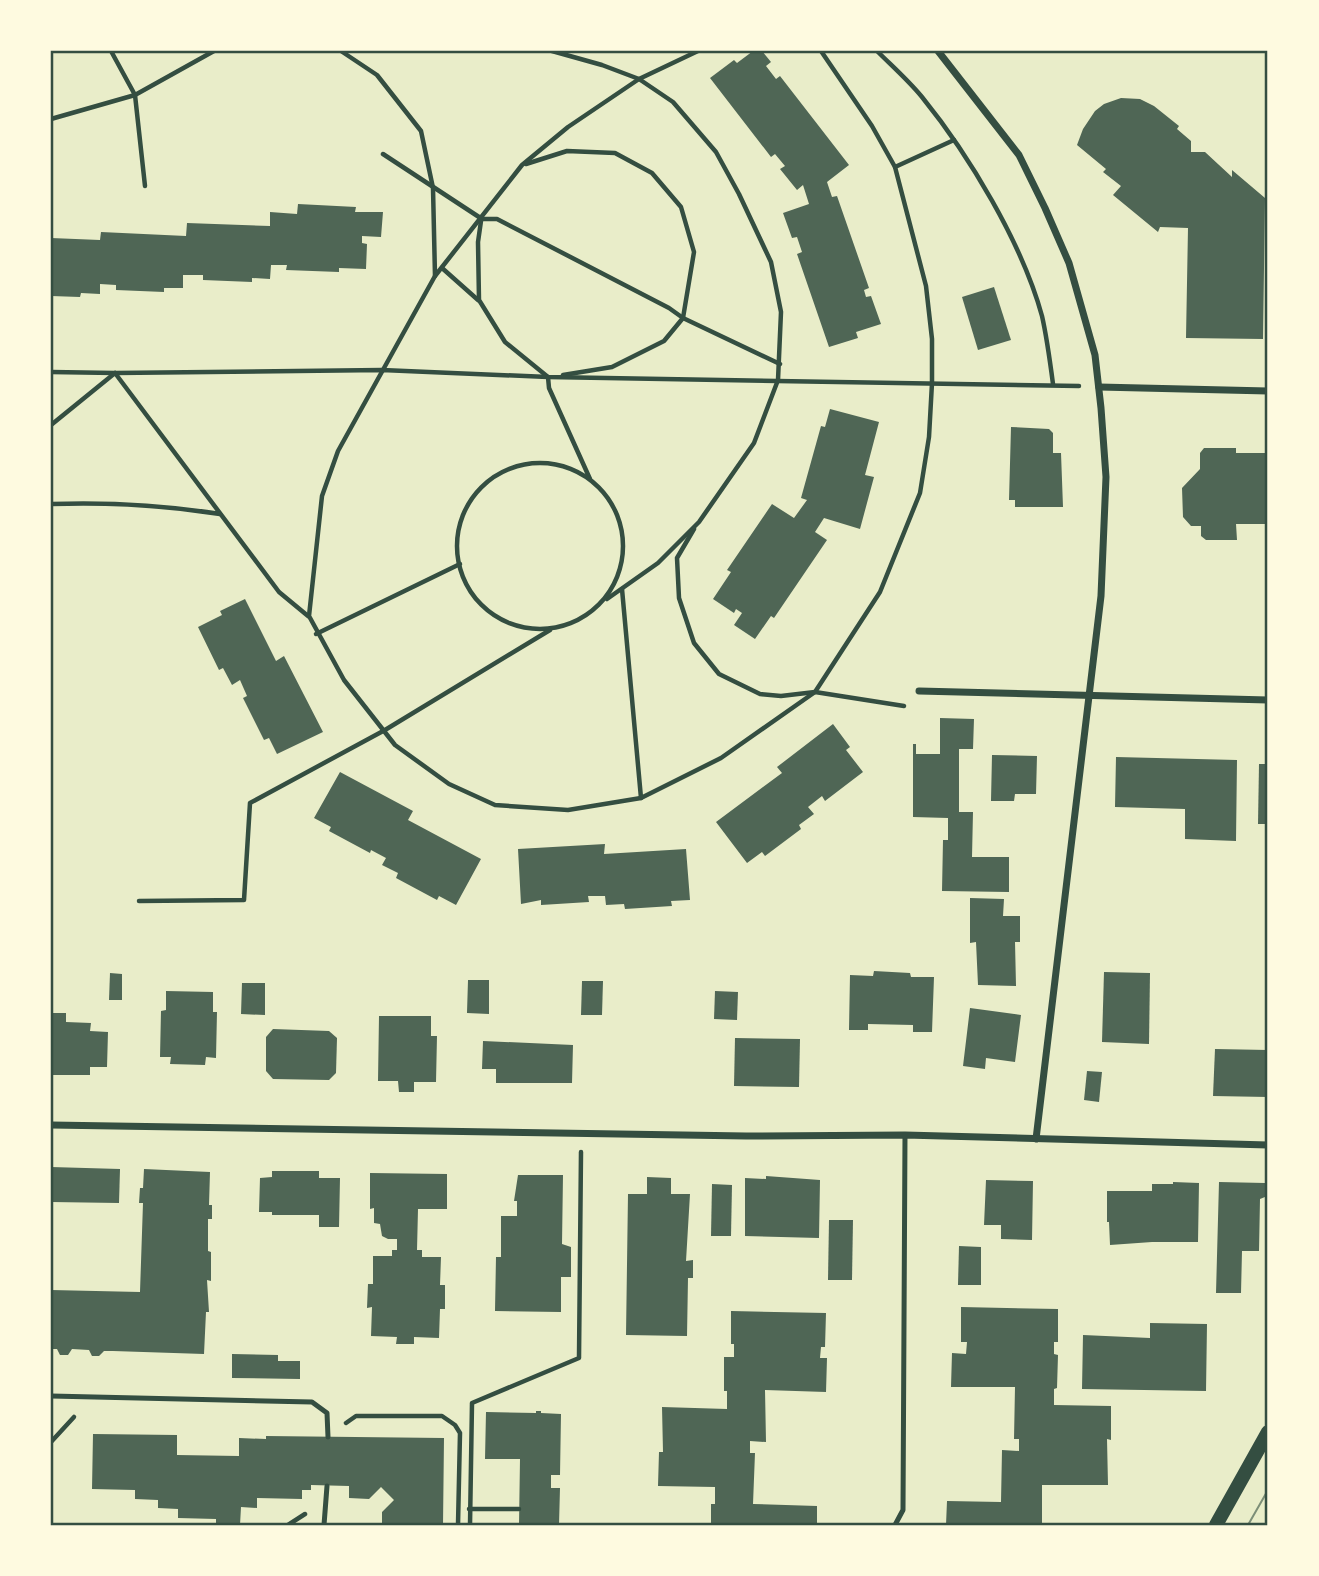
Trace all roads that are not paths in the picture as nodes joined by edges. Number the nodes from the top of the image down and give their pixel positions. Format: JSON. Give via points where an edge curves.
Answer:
{"nodes":[{"id":1,"x":938,"y":51,"type":"edge"},
{"id":2,"x":1099,"y":387,"type":"junction"},
{"id":3,"x":1268,"y":391,"type":"edge"},
{"id":4,"x":919,"y":691,"type":"dead end"},
{"id":5,"x":1089,"y":697,"type":"junction"},
{"id":6,"x":1268,"y":700,"type":"edge"},
{"id":7,"x":51,"y":1125,"type":"edge"},
{"id":8,"x":905,"y":1135,"type":"junction"},
{"id":9,"x":1036,"y":1139,"type":"junction"},
{"id":10,"x":1268,"y":1145,"type":"edge"},
{"id":11,"x":51,"y":1396,"type":"edge"},
{"id":12,"x":1268,"y":1432,"type":"edge"},
{"id":13,"x":328,"y":1437,"type":"dead end"},
{"id":14,"x":327,"y":1486,"type":"dead end"},
{"id":15,"x":324,"y":1525,"type":"edge"},
{"id":16,"x":895,"y":1525,"type":"edge"},
{"id":17,"x":1216,"y":1525,"type":"edge"}],
"edges":[{"from":1,"to":2,"type":"street","via":[[1019,155],[1045,208],[1069,263],[1095,355]]},
{"from":2,"to":3,"type":"street"},
{"from":2,"to":5,"type":"street","via":[[1106,477],[1101,596]]},
{"from":4,"to":5,"type":"street"},
{"from":5,"to":6,"type":"street"},
{"from":5,"to":9,"type":"street"},
{"from":7,"to":8,"type":"street"},
{"from":8,"to":9,"type":"street"},
{"from":8,"to":16,"type":"lane","via":[[902,1510]]},
{"from":9,"to":10,"type":"street"},
{"from":11,"to":13,"type":"lane","via":[[313,1402],[327,1413]]},
{"from":12,"to":17,"type":"main road"},
{"from":14,"to":15,"type":"lane"}]}
